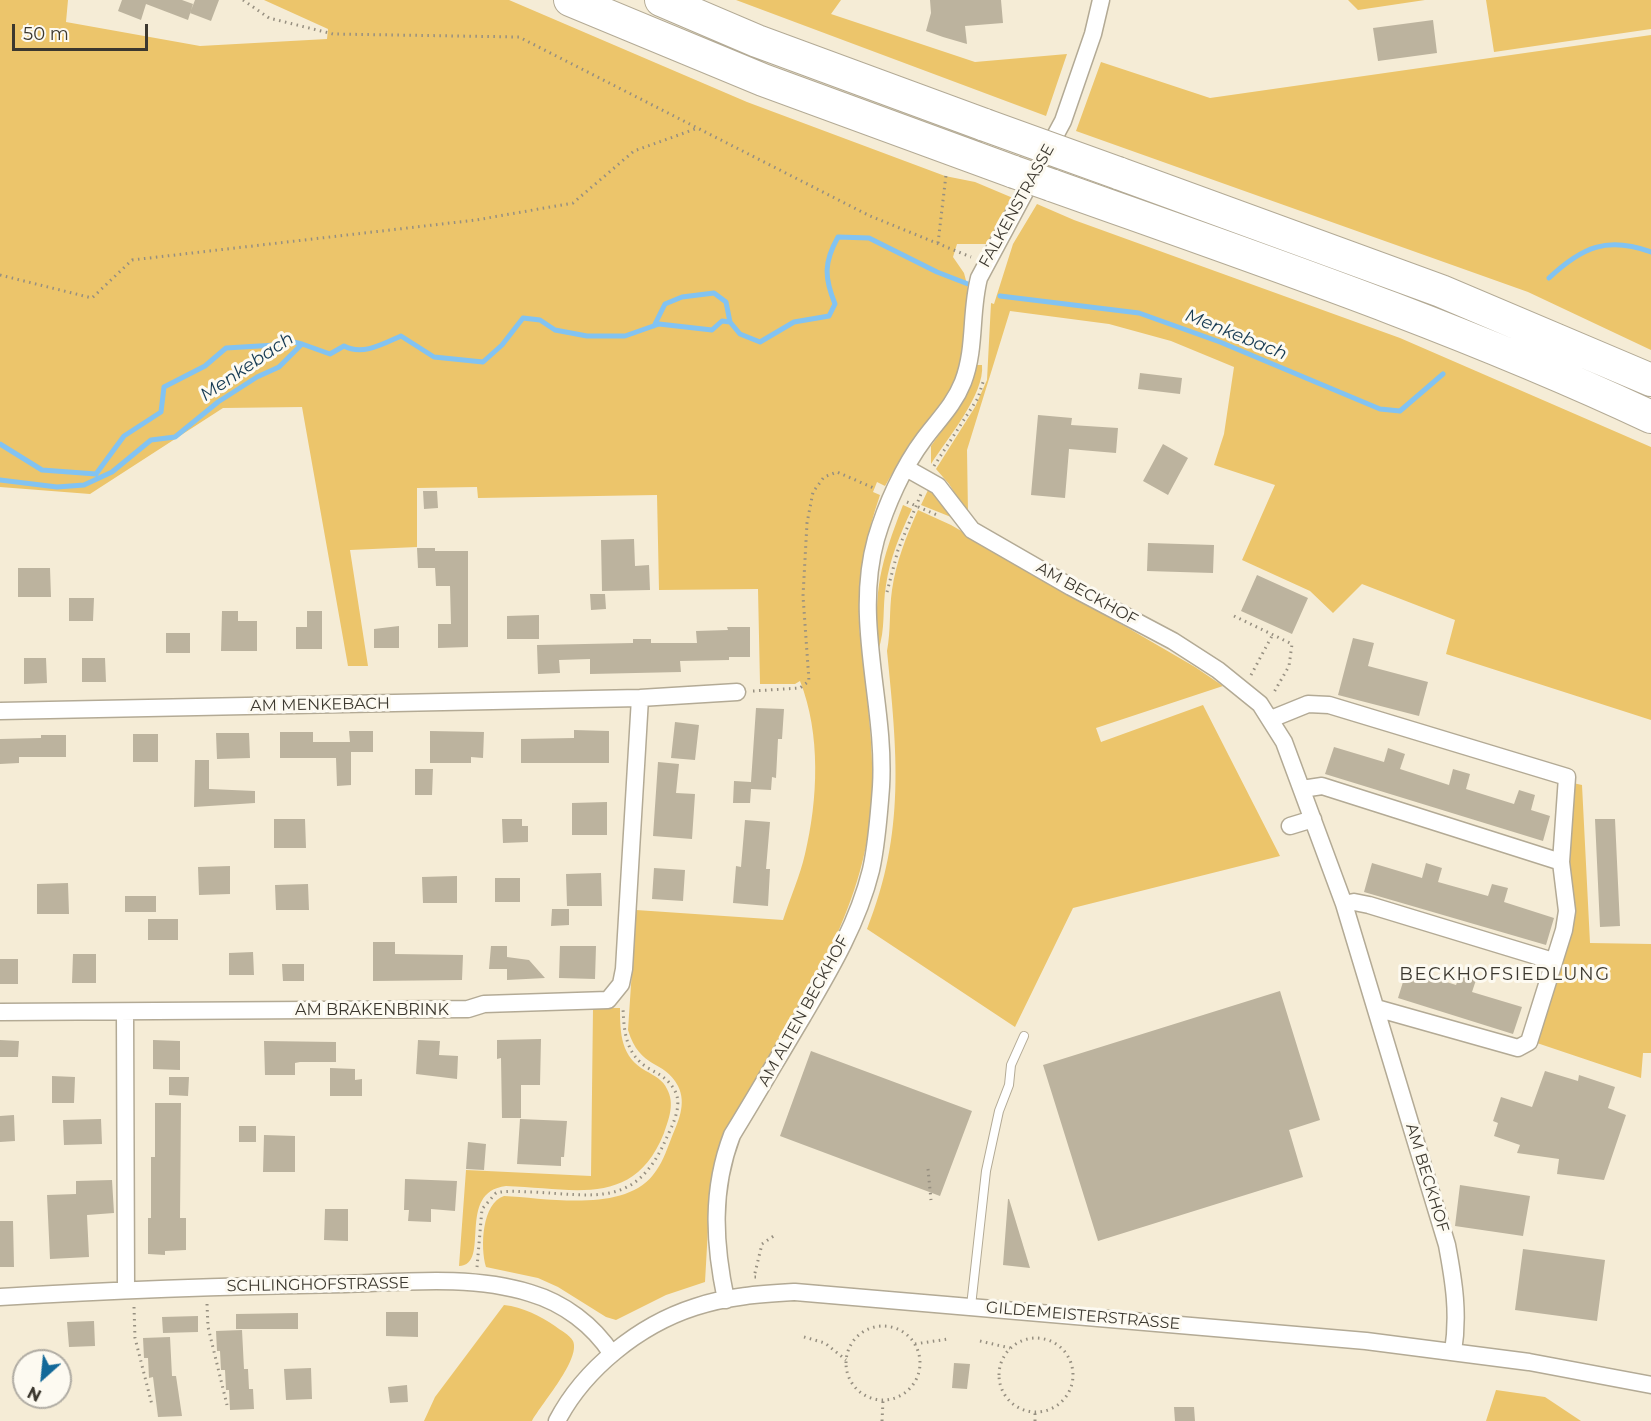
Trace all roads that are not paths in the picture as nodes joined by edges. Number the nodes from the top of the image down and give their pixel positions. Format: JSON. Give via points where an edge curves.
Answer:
{"nodes":[{"id":1,"x":570,"y":0,"type":"edge"},
{"id":2,"x":661,"y":0,"type":"edge"},
{"id":3,"x":1101,"y":0,"type":"edge"},
{"id":4,"x":1651,"y":380,"type":"edge"},
{"id":5,"x":946,"y":413,"type":"joint"},
{"id":6,"x":1651,"y":417,"type":"edge"},
{"id":7,"x":906,"y":468,"type":"junction"},
{"id":8,"x":737,"y":692,"type":"road end"},
{"id":9,"x":640,"y":698,"type":"junction"},
{"id":10,"x":0,"y":711,"type":"edge"},
{"id":11,"x":1271,"y":718,"type":"junction"},
{"id":12,"x":1302,"y":789,"type":"junction"},
{"id":13,"x":1313,"y":819,"type":"junction"},
{"id":14,"x":1290,"y":826,"type":"dead end"},
{"id":15,"x":1561,"y":862,"type":"junction"},
{"id":16,"x":1344,"y":904,"type":"junction"},
{"id":17,"x":1553,"y":961,"type":"junction"},
{"id":18,"x":1377,"y":1008,"type":"junction"},
{"id":19,"x":0,"y":1012,"type":"edge"},
{"id":20,"x":125,"y":1012,"type":"junction"},
{"id":21,"x":1024,"y":1036,"type":"dead end"},
{"id":22,"x":130,"y":1289,"type":"junction"},
{"id":23,"x":0,"y":1297,"type":"edge"},
{"id":24,"x":726,"y":1300,"type":"junction"},
{"id":25,"x":971,"y":1306,"type":"junction"},
{"id":26,"x":1454,"y":1352,"type":"junction"},
{"id":27,"x":612,"y":1354,"type":"junction"},
{"id":28,"x":1651,"y":1385,"type":"edge"},
{"id":29,"x":557,"y":1421,"type":"edge"}],
"edges":[{"from":1,"to":6,"type":"highway","bridge":true,"via":[[763,80],[1410,316],[1590,388]]},
{"from":2,"to":4,"type":"highway","bridge":true,"via":[[757,41],[1441,291]]},
{"from":3,"to":5,"type":"street","name":"FALKENSTRASSE","via":[[1064,121],[985,263],[974,296],[970,362]]},
{"from":5,"to":7,"type":"street","name":"AM ALTEN BECKHOF"},
{"from":7,"to":11,"type":"street","name":"AM BECKHOF","via":[[938,486],[972,530],[1173,641],[1243,690]]},
{"from":7,"to":24,"type":"street","name":"AM ALTEN BECKHOF","via":[[876,540],[868,595],[881,785],[870,870],[840,952],[732,1135],[724,1157],[715,1221]]},
{"from":8,"to":9,"type":"street","name":"AM MENKEBACH"},
{"from":9,"to":10,"type":"street","name":"AM MENKEBACH"},
{"from":9,"to":20,"type":"street","name":"AM BRAKENBRINK","via":[[624,969],[621,984],[608,1000],[484,1004],[468,1009]]},
{"from":11,"to":12,"type":"street","name":"AM BECKHOF"},
{"from":11,"to":15,"type":"street","via":[[1308,704],[1329,705],[1567,777]]},
{"from":12,"to":13,"type":"street","name":"AM BECKHOF"},
{"from":12,"to":15,"type":"street","via":[[1322,786]]},
{"from":13,"to":14,"type":"street"},
{"from":13,"to":16,"type":"street","name":"AM BECKHOF"},
{"from":15,"to":17,"type":"street","via":[[1567,911]]},
{"from":16,"to":17,"type":"street","via":[[1369,904]]},
{"from":16,"to":18,"type":"street","name":"AM BECKHOF"},
{"from":17,"to":18,"type":"street","via":[[1529,1041],[1518,1048]]},
{"from":18,"to":26,"type":"street","name":"AM BECKHOF","via":[[1447,1245],[1457,1298]]},
{"from":19,"to":20,"type":"street","name":"AM BRAKENBRINK"},
{"from":20,"to":22,"type":"street"},
{"from":21,"to":25,"type":"lane","via":[[1011,1065],[986,1171]]},
{"from":22,"to":23,"type":"street","name":"SCHLINGHOFSTRASSE"},
{"from":22,"to":27,"type":"street","name":"SCHLINGHOFSTRASSE","via":[[476,1284],[528,1292],[561,1305],[602,1340]]},
{"from":24,"to":25,"type":"street","name":"GILDEMEISTERSTRASSE","via":[[768,1294],[835,1294]]},
{"from":24,"to":27,"type":"street","name":"GILDEMEISTERSTRASSE","via":[[669,1317]]},
{"from":25,"to":26,"type":"street","name":"GILDEMEISTERSTRASSE"},
{"from":26,"to":28,"type":"street","name":"GILDEMEISTERSTRASSE"},
{"from":27,"to":29,"type":"street","name":"GILDEMEISTERSTRASSE","via":[[580,1386]]}]}
